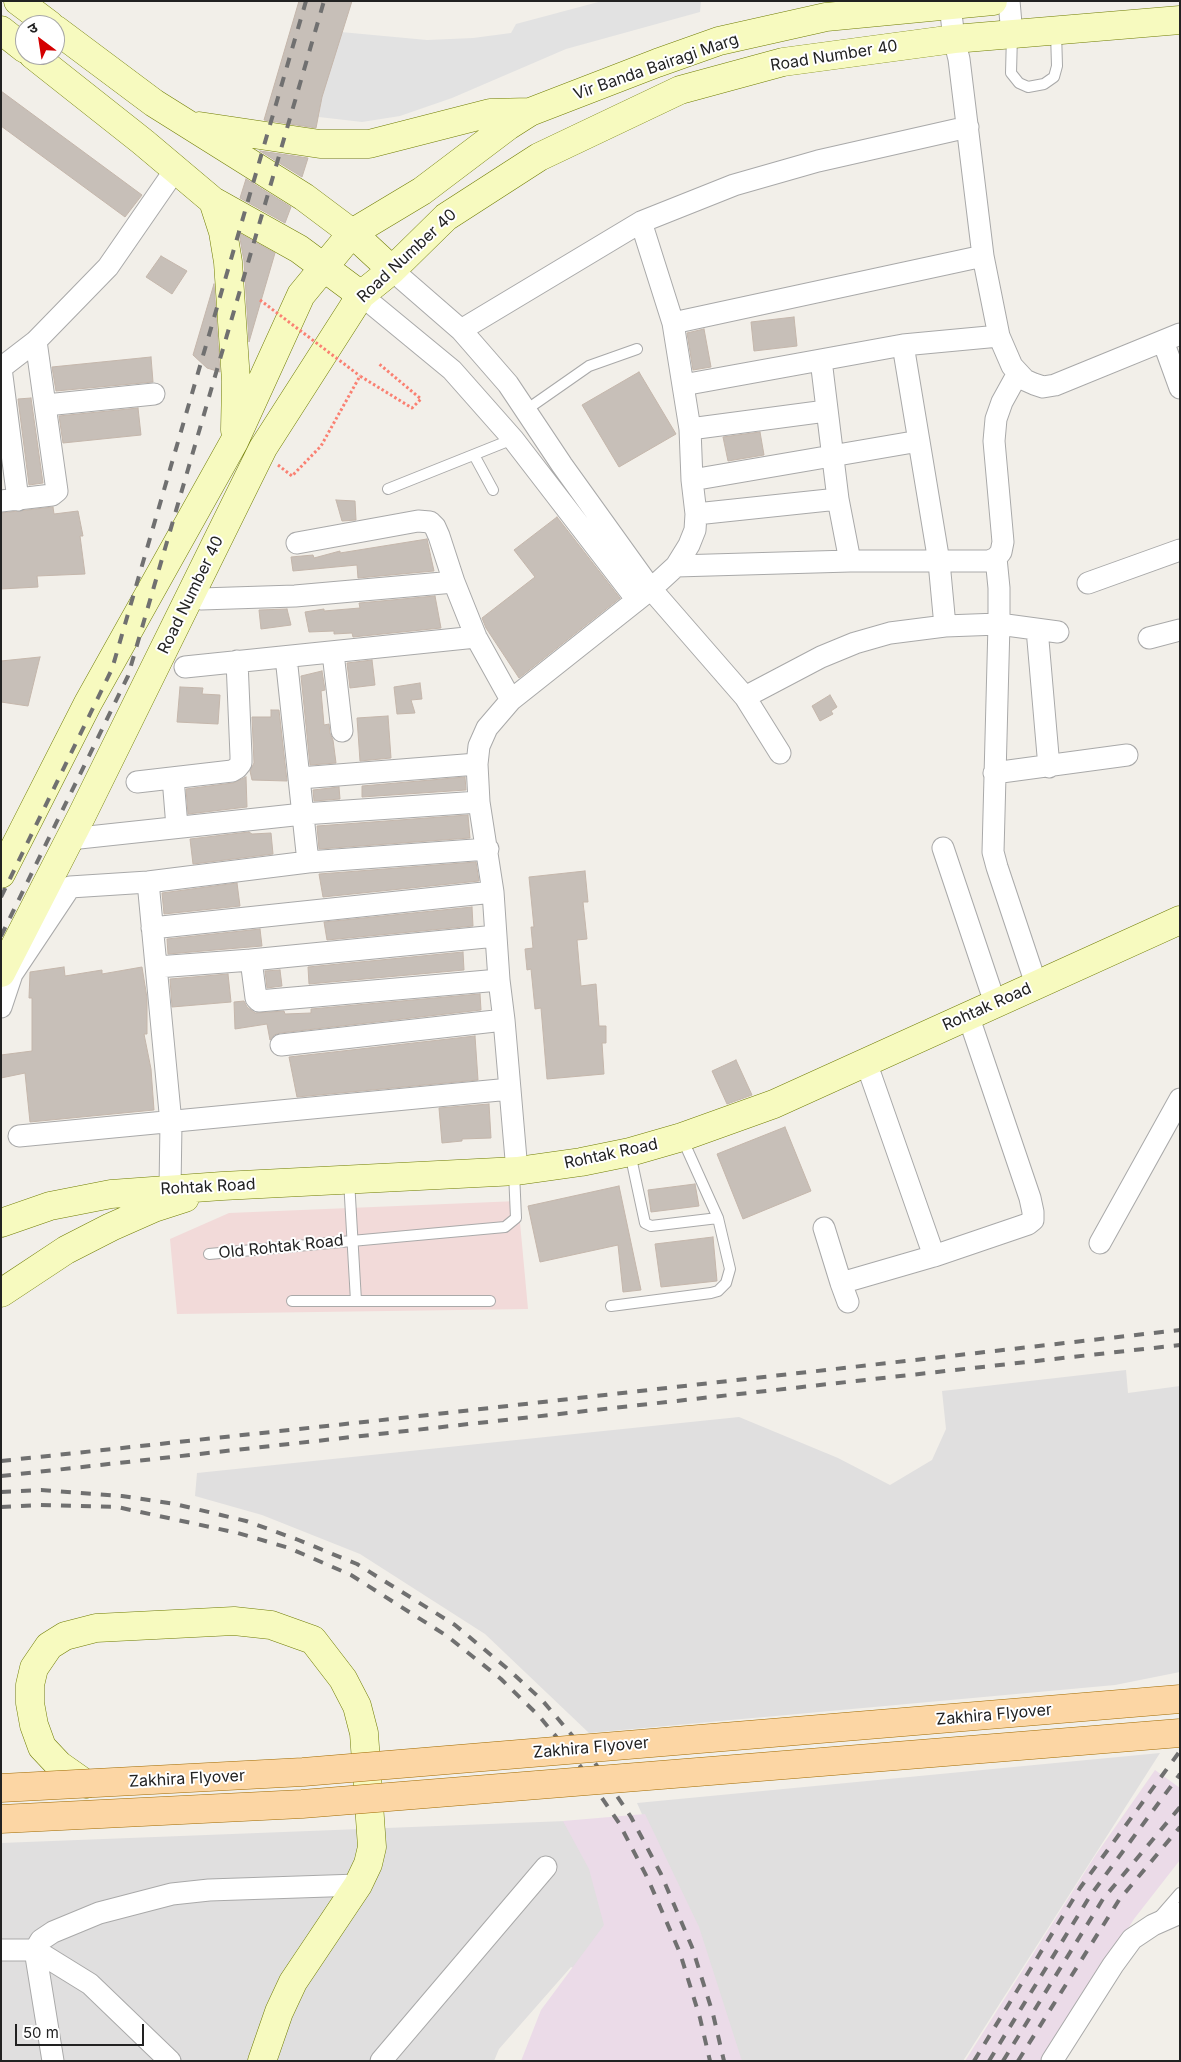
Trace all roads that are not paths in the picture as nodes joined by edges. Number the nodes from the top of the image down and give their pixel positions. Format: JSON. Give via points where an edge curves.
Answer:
{"nodes":[{"id":1,"x":18,"y":1,"type":"edge"},
{"id":2,"x":993,"y":1,"type":"edge"},
{"id":3,"x":1009,"y":1,"type":"edge"},
{"id":4,"x":949,"y":3,"type":"edge"},
{"id":5,"x":37,"y":15,"type":"edge"},
{"id":6,"x":1180,"y":20,"type":"edge"},
{"id":7,"x":1,"y":30,"type":"edge"},
{"id":8,"x":1056,"y":31,"type":"junction"},
{"id":9,"x":1012,"y":35,"type":"junction"},
{"id":10,"x":65,"y":36,"type":"edge"},
{"id":11,"x":954,"y":39,"type":"junction"},
{"id":12,"x":15,"y":41,"type":"edge"},
{"id":13,"x":46,"y":65,"type":"edge"},
{"id":14,"x":530,"y":112,"type":"junction"},
{"id":15,"x":190,"y":125,"type":"junction"},
{"id":16,"x":968,"y":127,"type":"junction"},
{"id":17,"x":175,"y":170,"type":"junction"},
{"id":18,"x":213,"y":201,"type":"junction"},
{"id":19,"x":641,"y":222,"type":"junction"},
{"id":20,"x":352,"y":233,"type":"junction"},
{"id":21,"x":983,"y":256,"type":"junction"},
{"id":22,"x":324,"y":267,"type":"junction"},
{"id":23,"x":392,"y":270,"type":"junction"},
{"id":24,"x":361,"y":295,"type":"junction"},
{"id":25,"x":672,"y":323,"type":"junction"},
{"id":26,"x":461,"y":330,"type":"junction"},
{"id":27,"x":999,"y":336,"type":"junction"},
{"id":28,"x":1171,"y":338,"type":"edge"},
{"id":29,"x":36,"y":341,"type":"junction"},
{"id":30,"x":903,"y":345,"type":"junction"},
{"id":31,"x":636,"y":349,"type":"dead end"},
{"id":32,"x":820,"y":360,"type":"junction"},
{"id":33,"x":1018,"y":373,"type":"junction"},
{"id":34,"x":683,"y":385,"type":"junction"},
{"id":35,"x":1180,"y":388,"type":"edge"},
{"id":36,"x":154,"y":394,"type":"dead end"},
{"id":37,"x":46,"y":405,"type":"junction"},
{"id":38,"x":526,"y":410,"type":"junction"},
{"id":39,"x":826,"y":411,"type":"junction"},
{"id":40,"x":690,"y":429,"type":"junction"},
{"id":41,"x":513,"y":439,"type":"junction"},
{"id":42,"x":234,"y":442,"type":"junction"},
{"id":43,"x":919,"y":442,"type":"junction"},
{"id":44,"x":474,"y":455,"type":"junction"},
{"id":45,"x":833,"y":456,"type":"junction"},
{"id":46,"x":692,"y":480,"type":"junction"},
{"id":47,"x":388,"y":489,"type":"dead end"},
{"id":48,"x":493,"y":490,"type":"dead end"},
{"id":49,"x":838,"y":499,"type":"junction"},
{"id":50,"x":10,"y":501,"type":"edge"},
{"id":51,"x":696,"y":514,"type":"junction"},
{"id":52,"x":298,"y":543,"type":"dead end"},
{"id":53,"x":1180,"y":550,"type":"edge"},
{"id":54,"x":996,"y":558,"type":"junction"},
{"id":55,"x":850,"y":561,"type":"junction"},
{"id":56,"x":939,"y":562,"type":"junction"},
{"id":57,"x":676,"y":566,"type":"junction"},
{"id":58,"x":454,"y":582,"type":"junction"},
{"id":59,"x":1088,"y":583,"type":"dead end"},
{"id":60,"x":644,"y":594,"type":"junction"},
{"id":61,"x":201,"y":599,"type":"dead end"},
{"id":62,"x":999,"y":624,"type":"junction"},
{"id":63,"x":945,"y":626,"type":"junction"},
{"id":64,"x":1180,"y":630,"type":"edge"},
{"id":65,"x":476,"y":637,"type":"junction"},
{"id":66,"x":1149,"y":638,"type":"dead end"},
{"id":67,"x":333,"y":653,"type":"junction"},
{"id":68,"x":286,"y":657,"type":"junction"},
{"id":69,"x":237,"y":661,"type":"junction"},
{"id":70,"x":185,"y":667,"type":"dead end"},
{"id":71,"x":745,"y":697,"type":"junction"},
{"id":72,"x":510,"y":700,"type":"junction"},
{"id":73,"x":342,"y":731,"type":"dead end"},
{"id":74,"x":780,"y":753,"type":"dead end"},
{"id":75,"x":1126,"y":755,"type":"dead end"},
{"id":76,"x":476,"y":764,"type":"junction"},
{"id":77,"x":1049,"y":767,"type":"junction"},
{"id":78,"x":994,"y":774,"type":"junction"},
{"id":79,"x":173,"y":778,"type":"junction"},
{"id":80,"x":300,"y":778,"type":"junction"},
{"id":81,"x":137,"y":782,"type":"dead end"},
{"id":82,"x":479,"y":802,"type":"junction"},
{"id":83,"x":303,"y":814,"type":"junction"},
{"id":84,"x":177,"y":827,"type":"junction"},
{"id":85,"x":70,"y":839,"type":"junction"},
{"id":86,"x":944,"y":848,"type":"dead end"},
{"id":87,"x":488,"y":849,"type":"junction"},
{"id":88,"x":308,"y":862,"type":"junction"},
{"id":89,"x":1,"y":874,"type":"edge"},
{"id":90,"x":148,"y":882,"type":"junction"},
{"id":91,"x":494,"y":892,"type":"junction"},
{"id":92,"x":1180,"y":920,"type":"edge"},
{"id":93,"x":152,"y":928,"type":"junction"},
{"id":94,"x":496,"y":936,"type":"junction"},
{"id":95,"x":251,"y":960,"type":"junction"},
{"id":96,"x":157,"y":967,"type":"junction"},
{"id":97,"x":1,"y":973,"type":"edge"},
{"id":98,"x":498,"y":980,"type":"junction"},
{"id":99,"x":1036,"y":984,"type":"junction"},
{"id":100,"x":994,"y":1003,"type":"junction"},
{"id":101,"x":1,"y":1007,"type":"edge"},
{"id":102,"x":968,"y":1015,"type":"junction"},
{"id":103,"x":504,"y":1020,"type":"junction"},
{"id":104,"x":281,"y":1045,"type":"dead end"},
{"id":105,"x":866,"y":1062,"type":"junction"},
{"id":106,"x":510,"y":1089,"type":"junction"},
{"id":107,"x":1180,"y":1099,"type":"edge"},
{"id":108,"x":171,"y":1123,"type":"junction"},
{"id":109,"x":19,"y":1136,"type":"dead end"},
{"id":110,"x":682,"y":1137,"type":"junction"},
{"id":111,"x":630,"y":1152,"type":"junction"},
{"id":112,"x":515,"y":1171,"type":"junction"},
{"id":113,"x":349,"y":1180,"type":"junction"},
{"id":114,"x":222,"y":1186,"type":"junction"},
{"id":115,"x":170,"y":1189,"type":"junction"},
{"id":116,"x":1,"y":1205,"type":"edge"},
{"id":117,"x":33,"y":1211,"type":"junction"},
{"id":118,"x":718,"y":1218,"type":"junction"},
{"id":119,"x":1,"y":1223,"type":"edge"},
{"id":120,"x":824,"y":1228,"type":"dead end"},
{"id":121,"x":352,"y":1240,"type":"junction"},
{"id":122,"x":1100,"y":1243,"type":"dead end"},
{"id":123,"x":209,"y":1254,"type":"dead end"},
{"id":124,"x":934,"y":1256,"type":"junction"},
{"id":125,"x":1,"y":1293,"type":"edge"},
{"id":126,"x":292,"y":1301,"type":"dead end"},
{"id":127,"x":356,"y":1301,"type":"junction"},
{"id":128,"x":490,"y":1301,"type":"dead end"},
{"id":129,"x":611,"y":1306,"type":"dead end"},
{"id":130,"x":1180,"y":1699,"type":"edge"},
{"id":131,"x":1180,"y":1733,"type":"edge"},
{"id":132,"x":86,"y":1784,"type":"junction"},
{"id":133,"x":1,"y":1788,"type":"edge"},
{"id":134,"x":1,"y":1819,"type":"edge"},
{"id":135,"x":546,"y":1867,"type":"dead end"},
{"id":136,"x":358,"y":1885,"type":"junction"},
{"id":137,"x":1180,"y":1893,"type":"edge"},
{"id":138,"x":1180,"y":1914,"type":"edge"},
{"id":139,"x":1153,"y":1925,"type":"junction"},
{"id":140,"x":1,"y":1950,"type":"edge"},
{"id":141,"x":35,"y":1950,"type":"junction"},
{"id":142,"x":53,"y":2061,"type":"edge"},
{"id":143,"x":170,"y":2061,"type":"edge"},
{"id":144,"x":262,"y":2061,"type":"edge"},
{"id":145,"x":381,"y":2061,"type":"edge"},
{"id":146,"x":1052,"y":2061,"type":"edge"}],
"edges":[{"from":1,"to":5,"type":"main road"},
{"from":2,"to":4,"type":"main road","name":"Vir Banda Bairagi Marg"},
{"from":3,"to":9,"type":"street"},
{"from":4,"to":11,"type":"street"},
{"from":4,"to":14,"type":"main road","name":"Vir Banda Bairagi Marg","via":[[826,18],[719,41]]},
{"from":6,"to":8,"type":"main road","name":"Road Number 40"},
{"from":7,"to":12,"type":"main road"},
{"from":8,"to":9,"type":"main road","name":"Road Number 40"},
{"from":8,"to":9,"type":"lane","via":[[1054,78],[1028,87],[1019,83],[1011,73]]},
{"from":9,"to":11,"type":"main road","name":"Road Number 40"},
{"from":10,"to":15,"type":"main road","via":[[154,103]]},
{"from":11,"to":16,"type":"street"},
{"from":11,"to":23,"type":"main road","name":"Road Number 40","via":[[783,62],[680,90],[539,157],[446,216]]},
{"from":13,"to":17,"type":"main road"},
{"from":14,"to":15,"type":"main road","via":[[490,113],[369,144],[320,144]]},
{"from":14,"to":20,"type":"main road","name":"Road Number 40","via":[[422,191]]},
{"from":15,"to":20,"type":"main road"},
{"from":16,"to":19,"type":"street","via":[[734,185]]},
{"from":16,"to":21,"type":"street"},
{"from":17,"to":18,"type":"main road"},
{"from":17,"to":29,"type":"street","via":[[108,267]]},
{"from":18,"to":22,"type":"main road","via":[[294,246]]},
{"from":18,"to":42,"type":"main road","via":[[228,262],[236,381]]},
{"from":19,"to":25,"type":"street"},
{"from":19,"to":26,"type":"street"},
{"from":20,"to":22,"type":"main road","name":"Road Number 40"},
{"from":20,"to":23,"type":"main road"},
{"from":21,"to":25,"type":"street"},
{"from":21,"to":27,"type":"street"},
{"from":22,"to":24,"type":"main road"},
{"from":22,"to":42,"type":"main road","name":"Road Number 40","via":[[301,295]]},
{"from":23,"to":24,"type":"main road","name":"Road Number 40"},
{"from":23,"to":26,"type":"street"},
{"from":24,"to":41,"type":"street","via":[[452,370]]},
{"from":24,"to":85,"type":"main road","name":"Road Number 40","via":[[263,448]]},
{"from":25,"to":34,"type":"street"},
{"from":26,"to":38,"type":"street"},
{"from":27,"to":30,"type":"street"},
{"from":27,"to":33,"type":"street"},
{"from":28,"to":33,"type":"street","via":[[1055,385],[1043,387]]},
{"from":28,"to":35,"type":"street"},
{"from":29,"to":37,"type":"street"},
{"from":29,"to":50,"type":"street","via":[[1,368]]},
{"from":30,"to":32,"type":"street"},
{"from":30,"to":43,"type":"street"},
{"from":31,"to":38,"type":"lane","via":[[589,366]]},
{"from":32,"to":34,"type":"street"},
{"from":32,"to":39,"type":"street"},
{"from":33,"to":54,"type":"street","via":[[996,419],[994,441],[1003,542]]},
{"from":34,"to":40,"type":"street"},
{"from":36,"to":37,"type":"street"},
{"from":37,"to":50,"type":"street","via":[[57,490],[52,496]]},
{"from":38,"to":60,"type":"street"},
{"from":39,"to":40,"type":"street"},
{"from":39,"to":45,"type":"street"},
{"from":40,"to":46,"type":"street"},
{"from":41,"to":44,"type":"lane"},
{"from":41,"to":60,"type":"street"},
{"from":42,"to":89,"type":"main road","name":"Road Number 40","via":[[88,703]]},
{"from":43,"to":45,"type":"street"},
{"from":43,"to":56,"type":"street"},
{"from":44,"to":47,"type":"lane"},
{"from":44,"to":48,"type":"lane"},
{"from":45,"to":46,"type":"street"},
{"from":45,"to":49,"type":"street"},
{"from":46,"to":51,"type":"street"},
{"from":49,"to":51,"type":"street"},
{"from":49,"to":55,"type":"street"},
{"from":51,"to":57,"type":"street","via":[[695,530]]},
{"from":52,"to":58,"type":"street","via":[[418,521],[430,522],[435,527]]},
{"from":53,"to":59,"type":"street"},
{"from":54,"to":56,"type":"street","via":[[989,561]]},
{"from":54,"to":62,"type":"street"},
{"from":55,"to":56,"type":"street"},
{"from":55,"to":57,"type":"street"},
{"from":56,"to":63,"type":"street"},
{"from":57,"to":60,"type":"street"},
{"from":58,"to":61,"type":"street","via":[[295,596]]},
{"from":58,"to":65,"type":"street"},
{"from":60,"to":71,"type":"street"},
{"from":60,"to":72,"type":"street"},
{"from":62,"to":63,"type":"street"},
{"from":62,"to":77,"type":"street","via":[[1048,631]]},
{"from":62,"to":78,"type":"street"},
{"from":63,"to":71,"type":"street","via":[[890,633],[855,643]]},
{"from":64,"to":66,"type":"street"},
{"from":65,"to":67,"type":"street"},
{"from":65,"to":72,"type":"street"},
{"from":67,"to":68,"type":"street"},
{"from":67,"to":73,"type":"street"},
{"from":68,"to":69,"type":"street"},
{"from":68,"to":80,"type":"street"},
{"from":69,"to":70,"type":"street"},
{"from":69,"to":79,"type":"street","via":[[241,763],[232,771]]},
{"from":71,"to":74,"type":"street"},
{"from":72,"to":76,"type":"street","via":[[487,728],[478,746]]},
{"from":75,"to":77,"type":"street"},
{"from":76,"to":80,"type":"street"},
{"from":76,"to":82,"type":"street"},
{"from":77,"to":78,"type":"street"},
{"from":78,"to":99,"type":"street","via":[[995,859]]},
{"from":79,"to":81,"type":"street"},
{"from":79,"to":84,"type":"street"},
{"from":80,"to":83,"type":"street"},
{"from":82,"to":83,"type":"street"},
{"from":82,"to":87,"type":"street"},
{"from":83,"to":84,"type":"street"},
{"from":83,"to":88,"type":"street"},
{"from":84,"to":85,"type":"street"},
{"from":85,"to":97,"type":"main road","name":"Road Number 40"},
{"from":86,"to":100,"type":"street"},
{"from":87,"to":88,"type":"street"},
{"from":87,"to":91,"type":"street"},
{"from":88,"to":90,"type":"street"},
{"from":90,"to":93,"type":"street"},
{"from":90,"to":101,"type":"street","via":[[70,887],[12,974]]},
{"from":91,"to":93,"type":"street"},
{"from":91,"to":94,"type":"street"},
{"from":92,"to":99,"type":"main road","name":"Rohtak Road"},
{"from":93,"to":96,"type":"street"},
{"from":94,"to":95,"type":"street"},
{"from":94,"to":98,"type":"street"},
{"from":95,"to":96,"type":"street"},
{"from":95,"to":98,"type":"street","via":[[259,1001]]},
{"from":96,"to":108,"type":"street"},
{"from":98,"to":103,"type":"street"},
{"from":99,"to":100,"type":"main road","name":"Rohtak Road"},
{"from":100,"to":102,"type":"main road","name":"Rohtak Road"},
{"from":102,"to":105,"type":"main road","name":"Rohtak Road"},
{"from":102,"to":124,"type":"street","via":[[1030,1198],[1033,1220]]},
{"from":103,"to":104,"type":"street"},
{"from":103,"to":106,"type":"street"},
{"from":105,"to":110,"type":"main road","name":"Rohtak Road","via":[[774,1104]]},
{"from":105,"to":124,"type":"street"},
{"from":106,"to":108,"type":"street"},
{"from":106,"to":112,"type":"street"},
{"from":107,"to":122,"type":"street"},
{"from":108,"to":109,"type":"street"},
{"from":108,"to":115,"type":"street"},
{"from":110,"to":111,"type":"main road","name":"Rohtak Road"},
{"from":110,"to":118,"type":"lane"},
{"from":111,"to":112,"type":"main road","name":"Rohtak Road"},
{"from":111,"to":118,"type":"lane","via":[[645,1223],[651,1226]]},
{"from":112,"to":113,"type":"main road","name":"Rohtak Road"},
{"from":112,"to":121,"type":"lane","name":"Old Rohtak Road","via":[[516,1218],[505,1227]]},
{"from":113,"to":114,"type":"main road","name":"Rohtak Road"},
{"from":113,"to":121,"type":"lane"},
{"from":114,"to":115,"type":"main road","name":"Rohtak Road"},
{"from":114,"to":125,"type":"main road","via":[[154,1208],[111,1227],[66,1250]]},
{"from":115,"to":117,"type":"main road","name":"Rohtak Road","via":[[74,1200]]},
{"from":116,"to":117,"type":"main road"},
{"from":117,"to":119,"type":"main road","name":"Rohtak Road"},
{"from":118,"to":129,"type":"lane","via":[[730,1269],[722,1288],[711,1293]]},
{"from":120,"to":124,"type":"street","via":[[845,1293]]},
{"from":121,"to":123,"type":"lane","name":"Old Rohtak Road"},
{"from":121,"to":127,"type":"lane"},
{"from":126,"to":127,"type":"lane"},
{"from":127,"to":128,"type":"lane"},
{"from":130,"to":132,"type":"main road","name":"Zakhira Flyover","bridge":true,"via":[[303,1772]]},
{"from":131,"to":134,"type":"main road","name":"Zakhira Flyover","bridge":true,"via":[[302,1804]]},
{"from":132,"to":133,"type":"main road","name":"Zakhira Flyover","bridge":true},
{"from":132,"to":136,"type":"main road","via":[[59,1766],[42,1747],[34,1724],[30,1684],[34,1668],[49,1646],[65,1636],[96,1628],[234,1621],[271,1625],[313,1640],[343,1680],[357,1706],[364,1733],[372,1847]]},
{"from":135,"to":145,"type":"street"},
{"from":136,"to":141,"type":"street","via":[[172,1894],[99,1913],[53,1932],[41,1940]]},
{"from":136,"to":144,"type":"main road","via":[[293,1982]]},
{"from":137,"to":139,"type":"lane"},
{"from":138,"to":139,"type":"street"},
{"from":139,"to":146,"type":"street","via":[[1136,1935],[1123,1949]]},
{"from":140,"to":141,"type":"street"},
{"from":141,"to":142,"type":"street"},
{"from":141,"to":143,"type":"street","via":[[90,1984]]}]}
